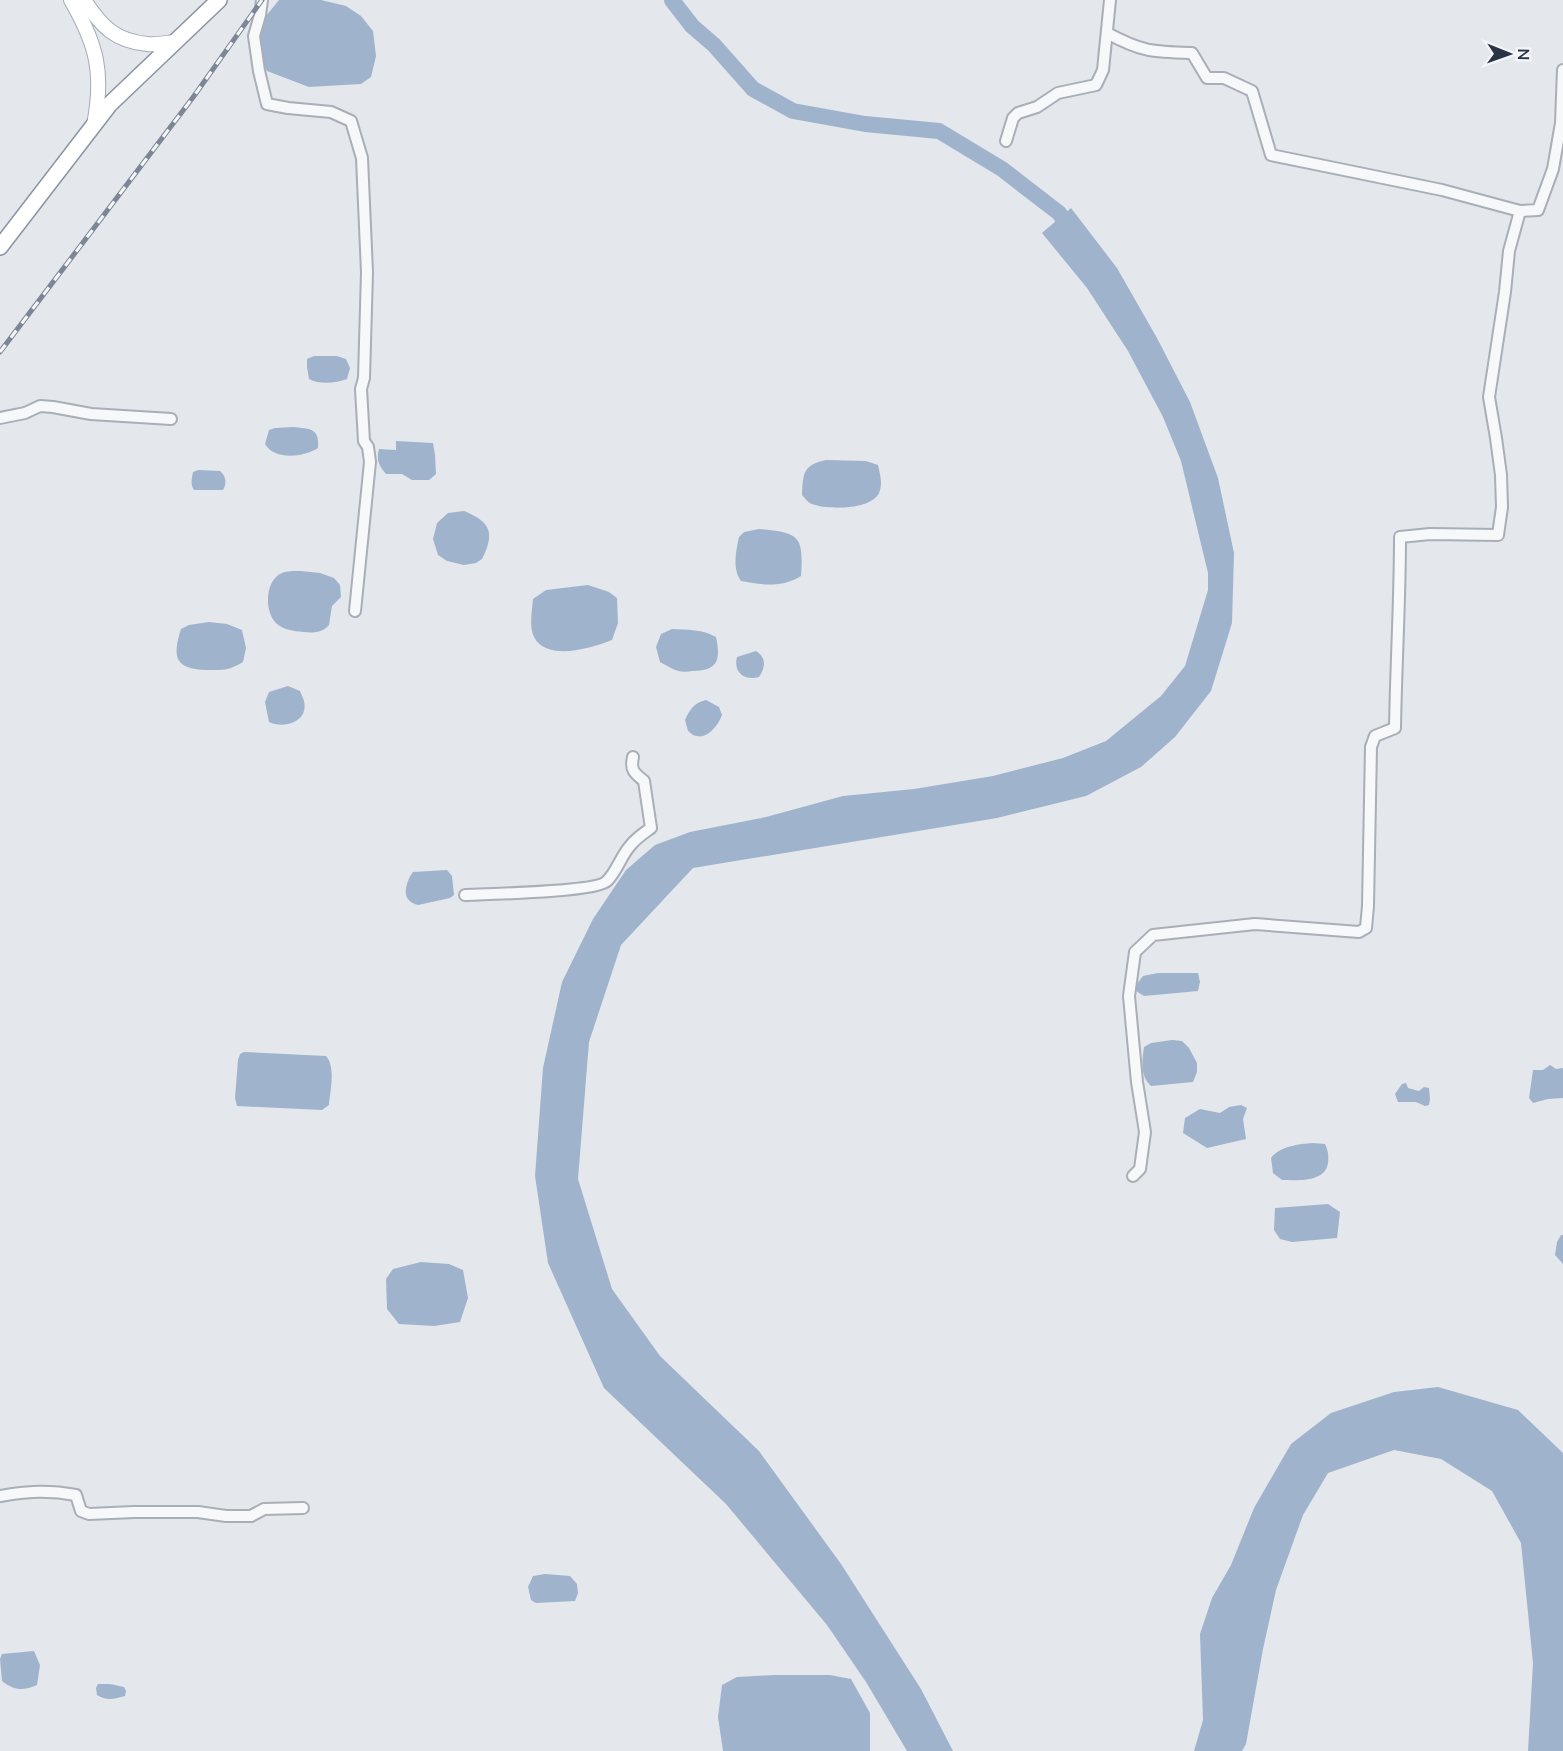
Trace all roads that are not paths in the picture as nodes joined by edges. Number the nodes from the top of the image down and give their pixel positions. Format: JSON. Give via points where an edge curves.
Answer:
{"nodes":[{"id":1,"x":71,"y":0,"type":"edge"},
{"id":2,"x":84,"y":0,"type":"edge"},
{"id":3,"x":219,"y":0,"type":"edge"},
{"id":4,"x":262,"y":0,"type":"edge"},
{"id":5,"x":1110,"y":0,"type":"edge"},
{"id":6,"x":1107,"y":33,"type":"junction"},
{"id":7,"x":175,"y":42,"type":"junction"},
{"id":8,"x":1563,"y":70,"type":"edge"},
{"id":9,"x":94,"y":125,"type":"junction"},
{"id":10,"x":1006,"y":141,"type":"dead end"},
{"id":11,"x":1520,"y":211,"type":"junction"},
{"id":12,"x":0,"y":247,"type":"edge"},
{"id":13,"x":0,"y":418,"type":"edge"},
{"id":14,"x":171,"y":419,"type":"dead end"},
{"id":15,"x":355,"y":611,"type":"dead end"},
{"id":16,"x":633,"y":757,"type":"dead end"},
{"id":17,"x":465,"y":896,"type":"dead end"},
{"id":18,"x":1133,"y":1176,"type":"dead end"},
{"id":19,"x":0,"y":1496,"type":"edge"},
{"id":20,"x":303,"y":1508,"type":"dead end"}],
"edges":[{"from":1,"to":9,"type":"main road","via":[[97,61],[98,104]]},
{"from":2,"to":7,"type":"main road","via":[[113,34],[148,44]]},
{"from":3,"to":7,"type":"highway"},
{"from":4,"to":15,"type":"street","via":[[255,36],[267,104],[331,112],[351,121],[362,158],[367,272],[361,389],[364,441],[370,462]]},
{"from":5,"to":6,"type":"street"},
{"from":6,"to":10,"type":"street","via":[[1103,70],[1096,85],[1058,93],[1037,107],[1018,113]]},
{"from":6,"to":11,"type":"street","via":[[1142,50],[1192,53],[1207,78],[1224,78],[1252,91],[1271,155],[1442,190]]},
{"from":7,"to":9,"type":"highway","via":[[110,104]]},
{"from":8,"to":11,"type":"street","via":[[1561,123],[1553,169],[1538,210]]},
{"from":9,"to":12,"type":"highway"},
{"from":11,"to":18,"type":"street","via":[[1509,250],[1489,397],[1501,475],[1498,535],[1400,537],[1395,728],[1375,736],[1371,747],[1366,928],[1359,932],[1255,924],[1153,935],[1136,952],[1129,996],[1145,1132],[1140,1169]]},
{"from":13,"to":14,"type":"street","via":[[40,406]]},
{"from":16,"to":17,"type":"street","via":[[631,766],[644,781],[651,828],[628,848],[607,881],[559,890]]},
{"from":19,"to":20,"type":"street","via":[[27,1491],[62,1492],[76,1495],[81,1511],[89,1514],[198,1512],[251,1516],[264,1509]]}]}
